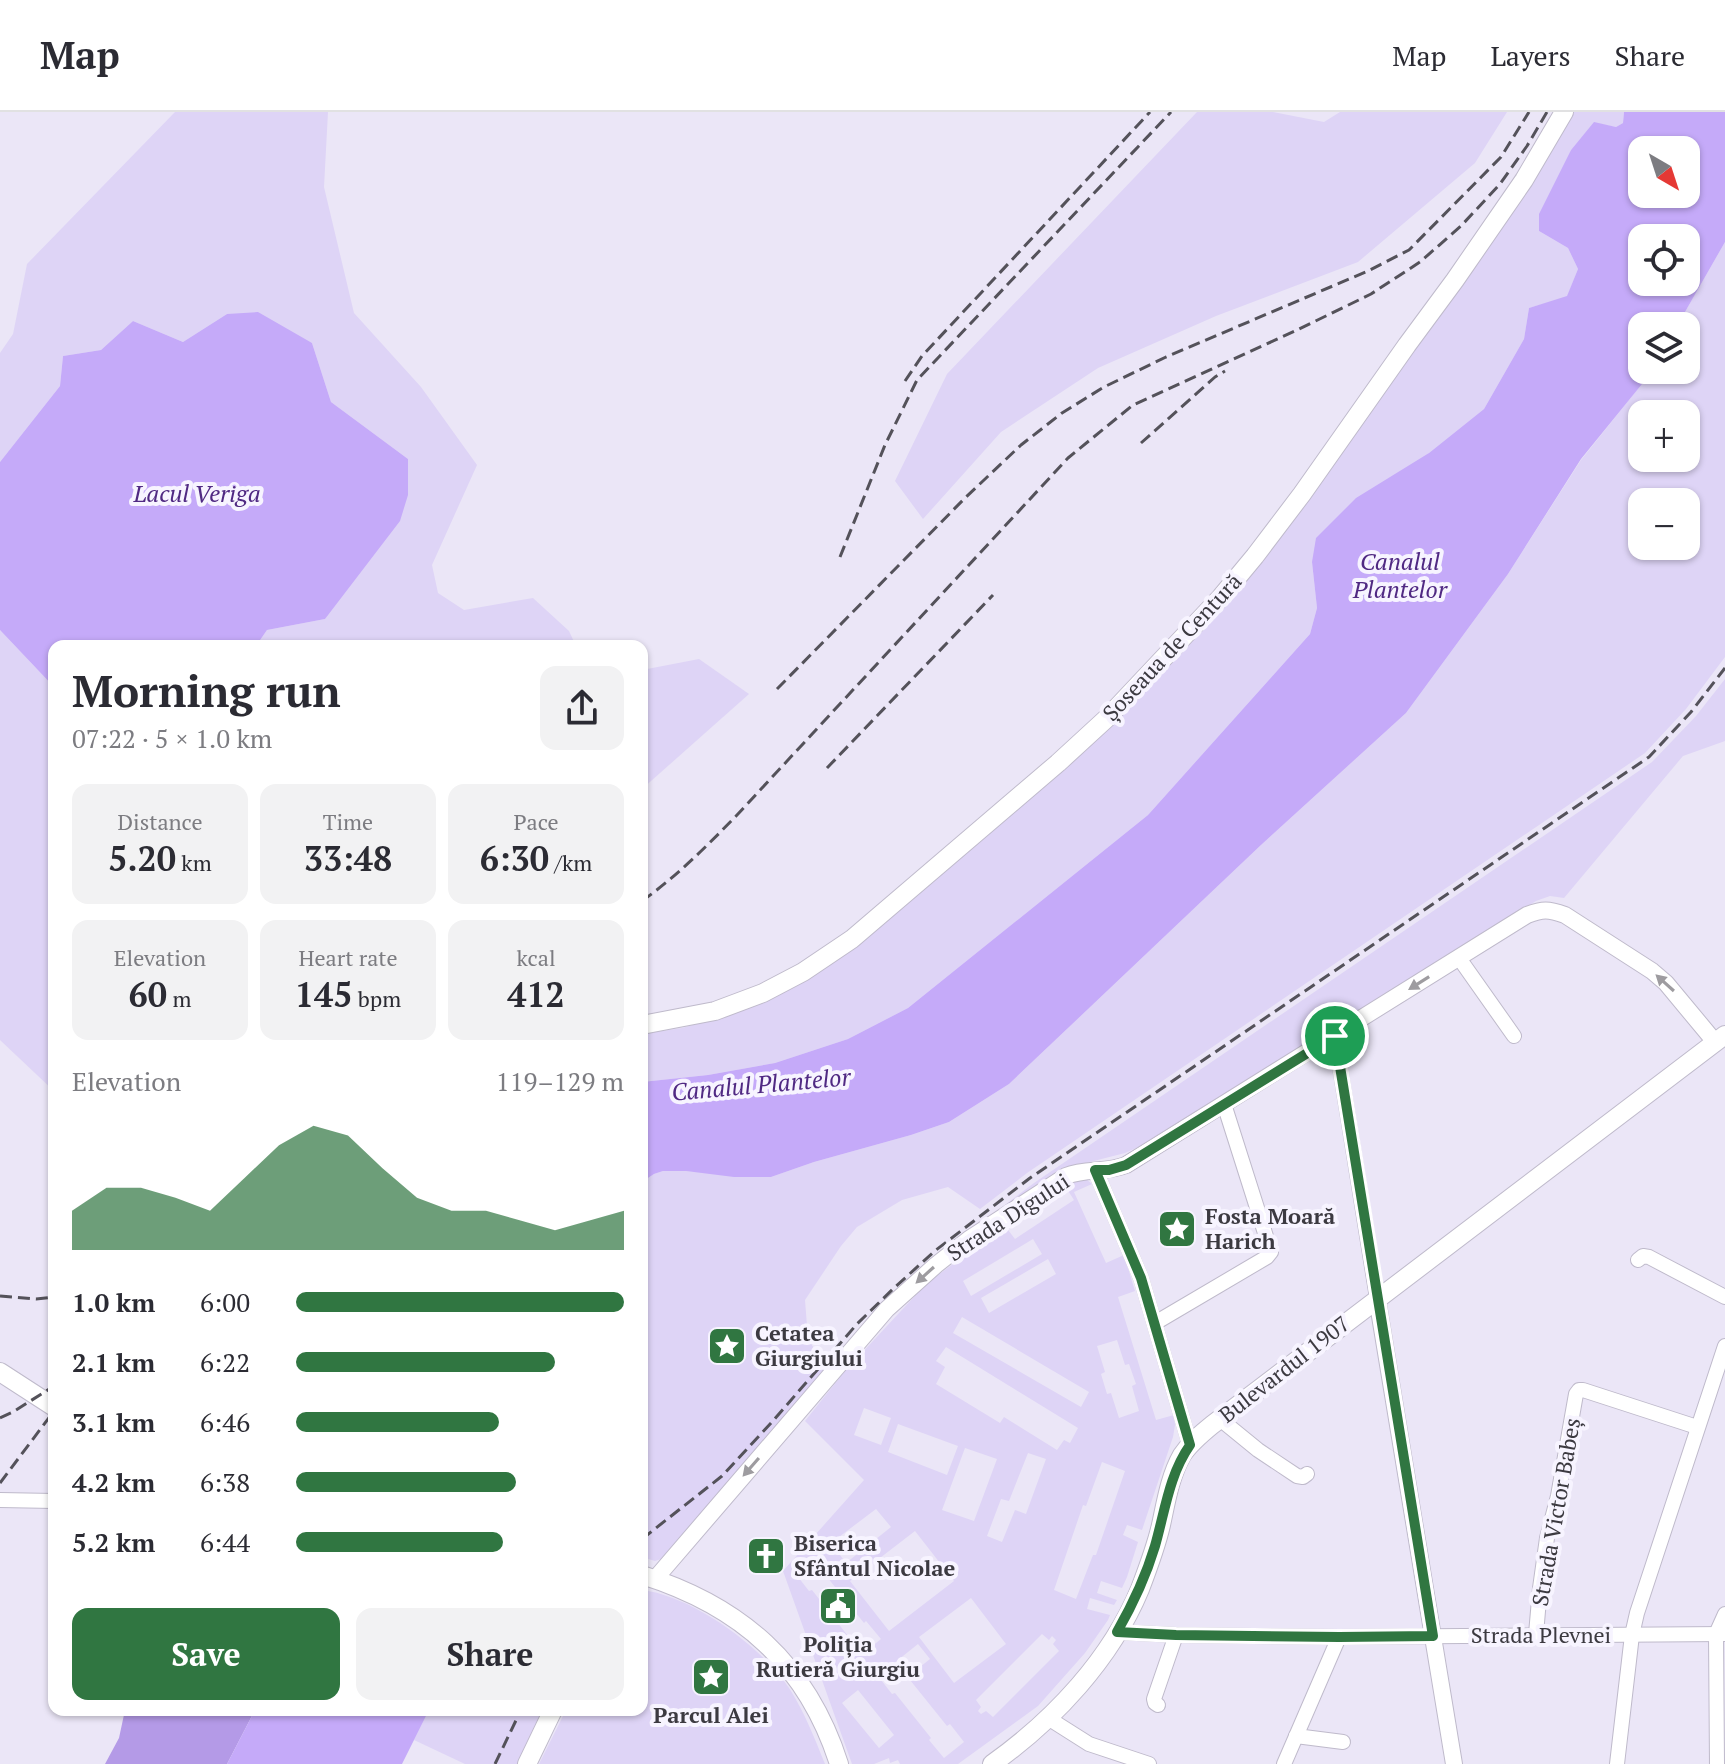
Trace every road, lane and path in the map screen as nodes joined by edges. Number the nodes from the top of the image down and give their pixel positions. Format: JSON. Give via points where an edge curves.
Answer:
{"nodes":[{"id":1,"x":1564,"y":112,"type":"edge"},
{"id":2,"x":1459,"y":958,"type":"junction"},
{"id":3,"x":648,"y":1024,"type":"edge"},
{"id":4,"x":1335,"y":1036,"type":"junction"},
{"id":5,"x":1514,"y":1036,"type":"dead end"},
{"id":6,"x":1720,"y":1039,"type":"edge"},
{"id":7,"x":1224,"y":1104,"type":"junction"},
{"id":8,"x":1095,"y":1170,"type":"junction"},
{"id":9,"x":1638,"y":1260,"type":"dead end"},
{"id":10,"x":1725,"y":1297,"type":"edge"},
{"id":11,"x":1377,"y":1298,"type":"junction"},
{"id":12,"x":1155,"y":1323,"type":"junction"},
{"id":13,"x":1725,"y":1346,"type":"edge"},
{"id":14,"x":0,"y":1372,"type":"edge"},
{"id":15,"x":48,"y":1403,"type":"edge"},
{"id":16,"x":1220,"y":1419,"type":"junction"},
{"id":17,"x":1697,"y":1427,"type":"junction"},
{"id":18,"x":1190,"y":1445,"type":"junction"},
{"id":19,"x":1307,"y":1474,"type":"dead end"},
{"id":20,"x":0,"y":1500,"type":"edge"},
{"id":21,"x":48,"y":1501,"type":"edge"},
{"id":22,"x":648,"y":1577,"type":"edge"},
{"id":23,"x":1725,"y":1614,"type":"edge"},
{"id":24,"x":1117,"y":1632,"type":"junction"},
{"id":25,"x":1536,"y":1634,"type":"junction"},
{"id":26,"x":1720,"y":1634,"type":"edge"},
{"id":27,"x":1176,"y":1635,"type":"junction"},
{"id":28,"x":1632,"y":1635,"type":"junction"},
{"id":29,"x":1433,"y":1636,"type":"junction"},
{"id":30,"x":1339,"y":1637,"type":"junction"},
{"id":31,"x":1158,"y":1705,"type":"dead end"},
{"id":32,"x":1720,"y":1706,"type":"edge"},
{"id":33,"x":550,"y":1716,"type":"edge"},
{"id":34,"x":1048,"y":1718,"type":"junction"},
{"id":35,"x":1296,"y":1736,"type":"junction"},
{"id":36,"x":1343,"y":1742,"type":"dead end"},
{"id":37,"x":527,"y":1764,"type":"edge"},
{"id":38,"x":839,"y":1764,"type":"edge"},
{"id":39,"x":992,"y":1764,"type":"edge"},
{"id":40,"x":1149,"y":1764,"type":"edge"},
{"id":41,"x":1284,"y":1764,"type":"edge"},
{"id":42,"x":1454,"y":1764,"type":"edge"},
{"id":43,"x":1617,"y":1764,"type":"edge"},
{"id":44,"x":1717,"y":1764,"type":"edge"}],
"edges":[{"from":1,"to":3,"type":"main road","name":"Șoseaua de Centură","via":[[1524,180],[1302,494],[1221,597],[1107,718],[852,939],[803,972],[715,1011]]},
{"from":2,"to":4,"type":"street","name":"Strada Digului","one_way":true},
{"from":2,"to":5,"type":"street"},
{"from":6,"to":2,"type":"street","name":"Strada Digului","one_way":true,"via":[[1652,971],[1553,910],[1527,915]]},
{"from":4,"to":7,"type":"street","name":"Strada Digului"},
{"from":4,"to":11,"type":"street"},
{"from":6,"to":11,"type":"main road","name":"Bulevardul 1907"},
{"from":7,"to":8,"type":"street","name":"Strada Digului","via":[[1126,1165]]},
{"from":7,"to":12,"type":"street","via":[[1271,1252]]},
{"from":8,"to":12,"type":"street"},
{"from":8,"to":22,"type":"street","name":"Strada Digului","one_way":true,"via":[[1066,1176],[982,1230],[887,1309]]},
{"from":9,"to":10,"type":"street","via":[[1649,1257]]},
{"from":11,"to":16,"type":"main road","name":"Bulevardul 1907"},
{"from":11,"to":29,"type":"street"},
{"from":12,"to":18,"type":"street"},
{"from":13,"to":17,"type":"street"},
{"from":14,"to":15,"type":"main road"},
{"from":16,"to":18,"type":"main road","name":"Bulevardul 1907"},
{"from":16,"to":19,"type":"street","via":[[1297,1476]]},
{"from":17,"to":25,"type":"street","name":"Strada Victor Babeș","via":[[1579,1390],[1547,1538]]},
{"from":17,"to":28,"type":"street"},
{"from":18,"to":24,"type":"main road","name":"Bulevardul 1907","via":[[1175,1471],[1143,1581]]},
{"from":20,"to":21,"type":"street"},
{"from":22,"to":38,"type":"main road","via":[[719,1608],[773,1651],[813,1702]]},
{"from":23,"to":26,"type":"street"},
{"from":24,"to":27,"type":"street","name":"Strada Plevnei"},
{"from":24,"to":34,"type":"main road","name":"Bulevardul 1907"},
{"from":25,"to":28,"type":"street","name":"Strada Plevnei"},
{"from":25,"to":29,"type":"street","name":"Strada Plevnei"},
{"from":26,"to":28,"type":"street","name":"Strada Plevnei"},
{"from":26,"to":32,"type":"street"},
{"from":27,"to":30,"type":"street","name":"Strada Plevnei"},
{"from":27,"to":31,"type":"street","via":[[1154,1699]]},
{"from":28,"to":43,"type":"street"},
{"from":29,"to":30,"type":"street","name":"Strada Plevnei"},
{"from":29,"to":42,"type":"street"},
{"from":30,"to":35,"type":"street"},
{"from":32,"to":44,"type":"street"},
{"from":33,"to":37,"type":"main road"},
{"from":34,"to":39,"type":"main road","name":"Bulevardul 1907"},
{"from":34,"to":40,"type":"street","via":[[1089,1744]]},
{"from":35,"to":36,"type":"street"},
{"from":35,"to":41,"type":"street"}]}
